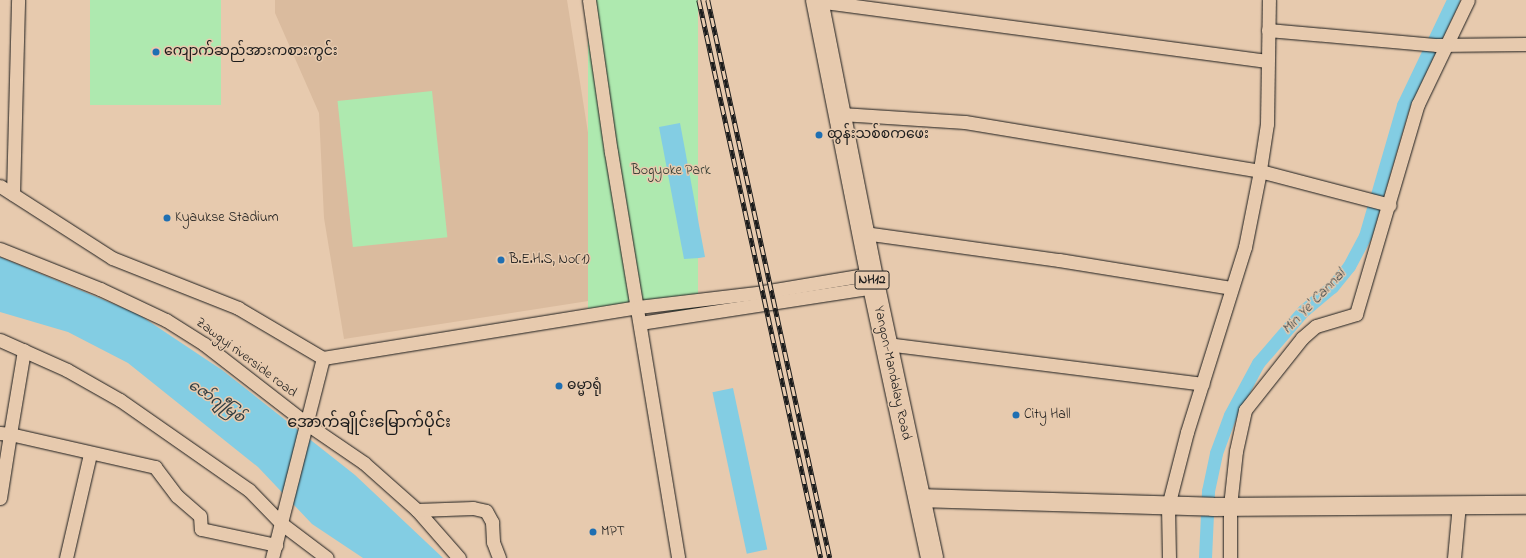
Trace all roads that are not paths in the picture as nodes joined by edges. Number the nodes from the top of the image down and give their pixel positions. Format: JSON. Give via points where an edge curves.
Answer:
{"nodes":[{"id":1,"x":18,"y":0,"type":"edge"},
{"id":2,"x":589,"y":0,"type":"edge"},
{"id":3,"x":1269,"y":0,"type":"edge"},
{"id":4,"x":1468,"y":0,"type":"edge"},
{"id":5,"x":817,"y":1,"type":"edge"},
{"id":6,"x":1268,"y":30,"type":"junction"},
{"id":7,"x":1526,"y":44,"type":"edge"},
{"id":8,"x":1442,"y":45,"type":"junction"},
{"id":9,"x":1267,"y":61,"type":"junction"},
{"id":10,"x":841,"y":114,"type":"junction"},
{"id":11,"x":1260,"y":171,"type":"junction"},
{"id":12,"x":0,"y":186,"type":"edge"},
{"id":13,"x":13,"y":194,"type":"junction"},
{"id":14,"x":1390,"y":205,"type":"junction"},
{"id":15,"x":864,"y":233,"type":"junction"},
{"id":16,"x":0,"y":249,"type":"edge"},
{"id":17,"x":872,"y":280,"type":"junction"},
{"id":18,"x":1231,"y":288,"type":"junction"},
{"id":19,"x":638,"y":308,"type":"junction"},
{"id":20,"x":640,"y":323,"type":"junction"},
{"id":21,"x":0,"y":340,"type":"edge"},
{"id":22,"x":887,"y":344,"type":"junction"},
{"id":23,"x":24,"y":350,"type":"junction"},
{"id":24,"x":323,"y":358,"type":"junction"},
{"id":25,"x":1202,"y":384,"type":"junction"},
{"id":26,"x":307,"y":424,"type":"junction"},
{"id":27,"x":5,"y":433,"type":"edge"},
{"id":28,"x":90,"y":454,"type":"junction"},
{"id":29,"x":0,"y":498,"type":"edge"},
{"id":30,"x":918,"y":498,"type":"junction"},
{"id":31,"x":1459,"y":504,"type":"junction"},
{"id":32,"x":1526,"y":505,"type":"edge"},
{"id":33,"x":1174,"y":506,"type":"junction"},
{"id":34,"x":1222,"y":506,"type":"junction"},
{"id":35,"x":417,"y":510,"type":"junction"},
{"id":36,"x":282,"y":524,"type":"junction"},
{"id":37,"x":274,"y":552,"type":"edge"},
{"id":38,"x":66,"y":558,"type":"edge"},
{"id":39,"x":327,"y":558,"type":"edge"},
{"id":40,"x":459,"y":558,"type":"edge"},
{"id":41,"x":499,"y":558,"type":"edge"},
{"id":42,"x":678,"y":558,"type":"edge"},
{"id":43,"x":932,"y":558,"type":"edge"},
{"id":44,"x":1169,"y":558,"type":"edge"},
{"id":45,"x":1230,"y":558,"type":"edge"},
{"id":46,"x":1454,"y":558,"type":"edge"}],
"edges":[{"from":1,"to":13,"type":"street"},
{"from":2,"to":19,"type":"street","via":[[610,152]]},
{"from":3,"to":6,"type":"street"},
{"from":4,"to":8,"type":"street"},
{"from":5,"to":9,"type":"street"},
{"from":5,"to":10,"type":"highway","name":"Yangon-Mandalay Road","number":"NH12"},
{"from":6,"to":8,"type":"street"},
{"from":6,"to":9,"type":"street"},
{"from":7,"to":8,"type":"street"},
{"from":8,"to":14,"type":"street","via":[[1418,104]]},
{"from":9,"to":11,"type":"street","via":[[1267,124]]},
{"from":10,"to":11,"type":"street","via":[[965,122]]},
{"from":10,"to":15,"type":"highway","name":"Yangon-Mandalay Road","number":"NH12"},
{"from":11,"to":14,"type":"street"},
{"from":11,"to":18,"type":"street","via":[[1245,247]]},
{"from":12,"to":13,"type":"street"},
{"from":13,"to":24,"type":"street","via":[[112,258],[238,308]]},
{"from":14,"to":34,"type":"street","via":[[1356,314],[1316,326],[1277,366],[1245,410]]},
{"from":15,"to":17,"type":"highway","name":"Yangon-Mandalay Road","number":"NH12"},
{"from":15,"to":18,"type":"street","via":[[1059,260]]},
{"from":16,"to":26,"type":"street","name":"Zawgyi riverside road","via":[[100,289],[166,320],[204,344]]},
{"from":17,"to":19,"type":"street"},
{"from":17,"to":20,"type":"street"},
{"from":17,"to":22,"type":"highway","name":"Yangon-Mandalay Road","number":"NH12"},
{"from":18,"to":25,"type":"street"},
{"from":19,"to":20,"type":"street"},
{"from":19,"to":24,"type":"street"},
{"from":20,"to":42,"type":"street"},
{"from":21,"to":23,"type":"street"},
{"from":22,"to":25,"type":"street"},
{"from":22,"to":30,"type":"highway","name":"Yangon-Mandalay Road","number":"NH12"},
{"from":23,"to":27,"type":"street"},
{"from":23,"to":36,"type":"street","via":[[120,400],[249,490]]},
{"from":24,"to":26,"type":"street"},
{"from":25,"to":33,"type":"street"},
{"from":26,"to":35,"type":"street","name":"Zawgyi riverside road","via":[[364,463]]},
{"from":26,"to":36,"type":"street"},
{"from":27,"to":28,"type":"street"},
{"from":27,"to":29,"type":"street"},
{"from":28,"to":37,"type":"street","via":[[155,467],[177,496],[200,516],[201,529]]},
{"from":28,"to":38,"type":"street"},
{"from":30,"to":33,"type":"street"},
{"from":30,"to":43,"type":"highway","name":"Yangon-Mandalay Road","number":"NH12"},
{"from":31,"to":32,"type":"street"},
{"from":31,"to":34,"type":"street"},
{"from":31,"to":46,"type":"street"},
{"from":33,"to":34,"type":"street"},
{"from":33,"to":44,"type":"street"},
{"from":34,"to":45,"type":"street"},
{"from":35,"to":40,"type":"street","name":"Zawgyi riverside road"},
{"from":35,"to":41,"type":"street","via":[[473,508],[486,511],[492,522],[493,542]]},
{"from":36,"to":37,"type":"street"},
{"from":36,"to":39,"type":"street"}]}
